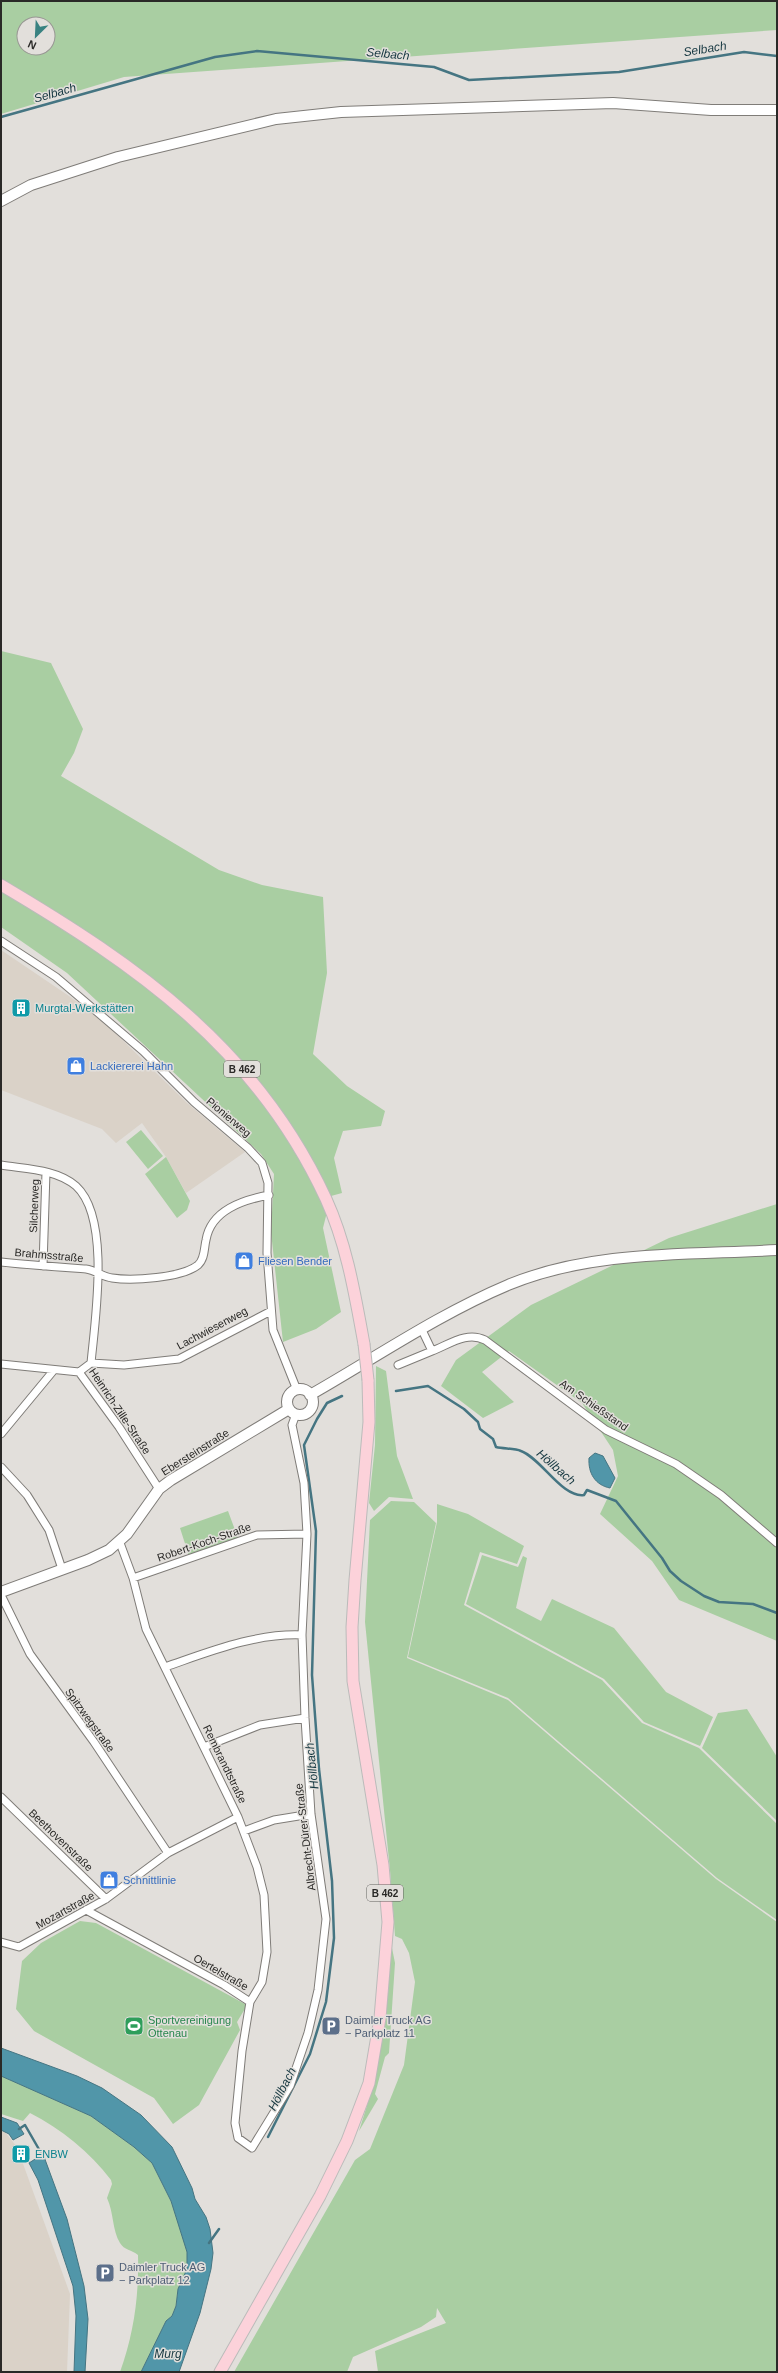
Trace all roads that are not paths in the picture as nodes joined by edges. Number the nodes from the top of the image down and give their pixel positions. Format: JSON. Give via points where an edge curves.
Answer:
{"nodes":[{"id":1,"x":777,"y":110,"type":"edge"},
{"id":2,"x":1,"y":201,"type":"edge"},
{"id":3,"x":1,"y":885,"type":"edge"},
{"id":4,"x":1,"y":941,"type":"edge"},
{"id":5,"x":1,"y":1165,"type":"edge"},
{"id":6,"x":46,"y":1172,"type":"junction"},
{"id":7,"x":269,"y":1195,"type":"junction"},
{"id":8,"x":777,"y":1250,"type":"edge"},
{"id":9,"x":1,"y":1262,"type":"edge"},
{"id":10,"x":43,"y":1266,"type":"junction"},
{"id":11,"x":98,"y":1274,"type":"junction"},
{"id":12,"x":271,"y":1311,"type":"junction"},
{"id":13,"x":422,"y":1330,"type":"junction"},
{"id":14,"x":432,"y":1351,"type":"junction"},
{"id":15,"x":91,"y":1363,"type":"junction"},
{"id":16,"x":1,"y":1364,"type":"edge"},
{"id":17,"x":398,"y":1365,"type":"dead end"},
{"id":18,"x":54,"y":1370,"type":"junction"},
{"id":19,"x":79,"y":1372,"type":"junction"},
{"id":20,"x":297,"y":1390,"type":"junction"},
{"id":21,"x":310,"y":1395,"type":"junction"},
{"id":22,"x":292,"y":1412,"type":"junction"},
{"id":23,"x":1,"y":1434,"type":"edge"},
{"id":24,"x":1,"y":1467,"type":"edge"},
{"id":25,"x":159,"y":1489,"type":"junction"},
{"id":26,"x":307,"y":1534,"type":"junction"},
{"id":27,"x":120,"y":1542,"type":"junction"},
{"id":28,"x":777,"y":1543,"type":"edge"},
{"id":29,"x":62,"y":1569,"type":"junction"},
{"id":30,"x":133,"y":1578,"type":"junction"},
{"id":31,"x":1,"y":1594,"type":"edge"},
{"id":32,"x":302,"y":1635,"type":"junction"},
{"id":33,"x":165,"y":1667,"type":"junction"},
{"id":34,"x":305,"y":1718,"type":"junction"},
{"id":35,"x":204,"y":1747,"type":"junction"},
{"id":36,"x":1,"y":1797,"type":"edge"},
{"id":37,"x":308,"y":1815,"type":"junction"},
{"id":38,"x":238,"y":1817,"type":"junction"},
{"id":39,"x":244,"y":1831,"type":"junction"},
{"id":40,"x":168,"y":1853,"type":"junction"},
{"id":41,"x":106,"y":1899,"type":"junction"},
{"id":42,"x":86,"y":1910,"type":"junction"},
{"id":43,"x":1,"y":1942,"type":"edge"},
{"id":44,"x":250,"y":2002,"type":"junction"},
{"id":45,"x":252,"y":2148,"type":"joint"},
{"id":46,"x":220,"y":2372,"type":"edge"}],
"edges":[{"from":1,"to":2,"type":"street","via":[[711,110],[613,103],[341,112],[276,119],[118,158],[31,185]]},
{"from":3,"to":46,"type":"main road","number":"B 462","bridge":true,"via":[[133,969],[190,1015],[229,1054],[267,1098],[300,1148],[327,1200],[350,1269],[364,1344],[369,1422],[355,1580],[352,1681],[382,1865],[388,1922],[380,2018],[369,2083],[347,2141],[320,2196]]},
{"from":4,"to":7,"type":"street","name":"Pionierweg","via":[[56,976],[143,1051],[194,1102],[248,1148],[262,1163]]},
{"from":5,"to":6,"type":"street","name":"Heinrich-Zille-Straße"},
{"from":6,"to":10,"type":"street","name":"Silcherweg"},
{"from":6,"to":11,"type":"street","name":"Heinrich-Zille-Straße","via":[[76,1185],[92,1208]]},
{"from":7,"to":11,"type":"street","name":"Brahmsstraße","via":[[252,1198],[225,1210],[206,1236],[203,1259],[185,1272],[126,1279]]},
{"from":7,"to":12,"type":"street","name":"Pionierweg","via":[[267,1253]]},
{"from":8,"to":13,"type":"street","via":[[629,1258],[550,1272],[509,1285]]},
{"from":9,"to":10,"type":"street","name":"Brahmsstraße"},
{"from":10,"to":11,"type":"street","name":"Brahmsstraße","via":[[88,1270]]},
{"from":11,"to":15,"type":"street","name":"Heinrich-Zille-Straße"},
{"from":12,"to":15,"type":"street","name":"Lachwiesenweg","via":[[259,1315],[195,1353],[179,1359],[124,1365]]},
{"from":12,"to":20,"type":"street","name":"Pionierweg","via":[[273,1330]]},
{"from":13,"to":14,"type":"street"},
{"from":13,"to":21,"type":"street"},
{"from":14,"to":17,"type":"street","name":"Am Schießstand"},
{"from":14,"to":28,"type":"street","name":"Am Schießstand","via":[[468,1336],[484,1340],[606,1430],[676,1464],[721,1495]]},
{"from":15,"to":19,"type":"street","name":"Heinrich-Zille-Straße"},
{"from":16,"to":18,"type":"street"},
{"from":18,"to":19,"type":"street"},
{"from":18,"to":23,"type":"street"},
{"from":19,"to":25,"type":"street","name":"Heinrich-Zille-Straße"},
{"from":20,"to":21,"type":"street","via":[[304,1390]]},
{"from":20,"to":22,"type":"street","via":[[288,1397]]},
{"from":21,"to":22,"type":"street","name":"Ebersteinstraße","via":[[310,1410],[304,1414]]},
{"from":22,"to":25,"type":"street","name":"Ebersteinstraße"},
{"from":22,"to":26,"type":"street","name":"Albrecht-Dürer-Straße","via":[[292,1425],[304,1483]]},
{"from":24,"to":29,"type":"street","via":[[27,1495],[50,1530]]},
{"from":25,"to":27,"type":"street","name":"Ebersteinstraße"},
{"from":26,"to":30,"type":"street","name":"Robert-Koch-Straße","via":[[258,1535]]},
{"from":26,"to":32,"type":"street","name":"Albrecht-Dürer-Straße"},
{"from":27,"to":29,"type":"street","name":"Ebersteinstraße","via":[[88,1560]]},
{"from":27,"to":30,"type":"street","name":"Rembrandtstraße"},
{"from":29,"to":31,"type":"street","name":"Ebersteinstraße"},
{"from":30,"to":33,"type":"street","name":"Rembrandtstraße","via":[[146,1629]]},
{"from":31,"to":40,"type":"street","name":"Spitzwegstraße","via":[[30,1654],[88,1734]]},
{"from":32,"to":33,"type":"street","via":[[290,1634],[235,1644]]},
{"from":32,"to":34,"type":"street","name":"Albrecht-Dürer-Straße"},
{"from":33,"to":35,"type":"street","name":"Rembrandtstraße"},
{"from":34,"to":35,"type":"street","via":[[260,1725]]},
{"from":34,"to":37,"type":"street","name":"Albrecht-Dürer-Straße"},
{"from":35,"to":38,"type":"street","name":"Rembrandtstraße"},
{"from":36,"to":41,"type":"street","name":"Beethovenstraße"},
{"from":37,"to":39,"type":"street","via":[[274,1820]]},
{"from":37,"to":45,"type":"street","name":"Albrecht-Dürer-Straße","via":[[326,1919],[318,1990],[308,2033],[290,2086]]},
{"from":38,"to":39,"type":"street","name":"Rembrandtstraße"},
{"from":38,"to":40,"type":"street","name":"Mozartstraße"},
{"from":39,"to":44,"type":"street","name":"Rembrandtstraße","via":[[264,1895],[267,1952],[262,1982]]},
{"from":40,"to":41,"type":"street","name":"Mozartstraße"},
{"from":41,"to":42,"type":"street","name":"Mozartstraße"},
{"from":42,"to":43,"type":"street","name":"Mozartstraße","via":[[19,1947]]},
{"from":42,"to":44,"type":"street","name":"Oertelstraße","via":[[224,1984]]},
{"from":44,"to":45,"type":"street","name":"Oertelstraße","via":[[235,2123],[238,2138]]}]}
